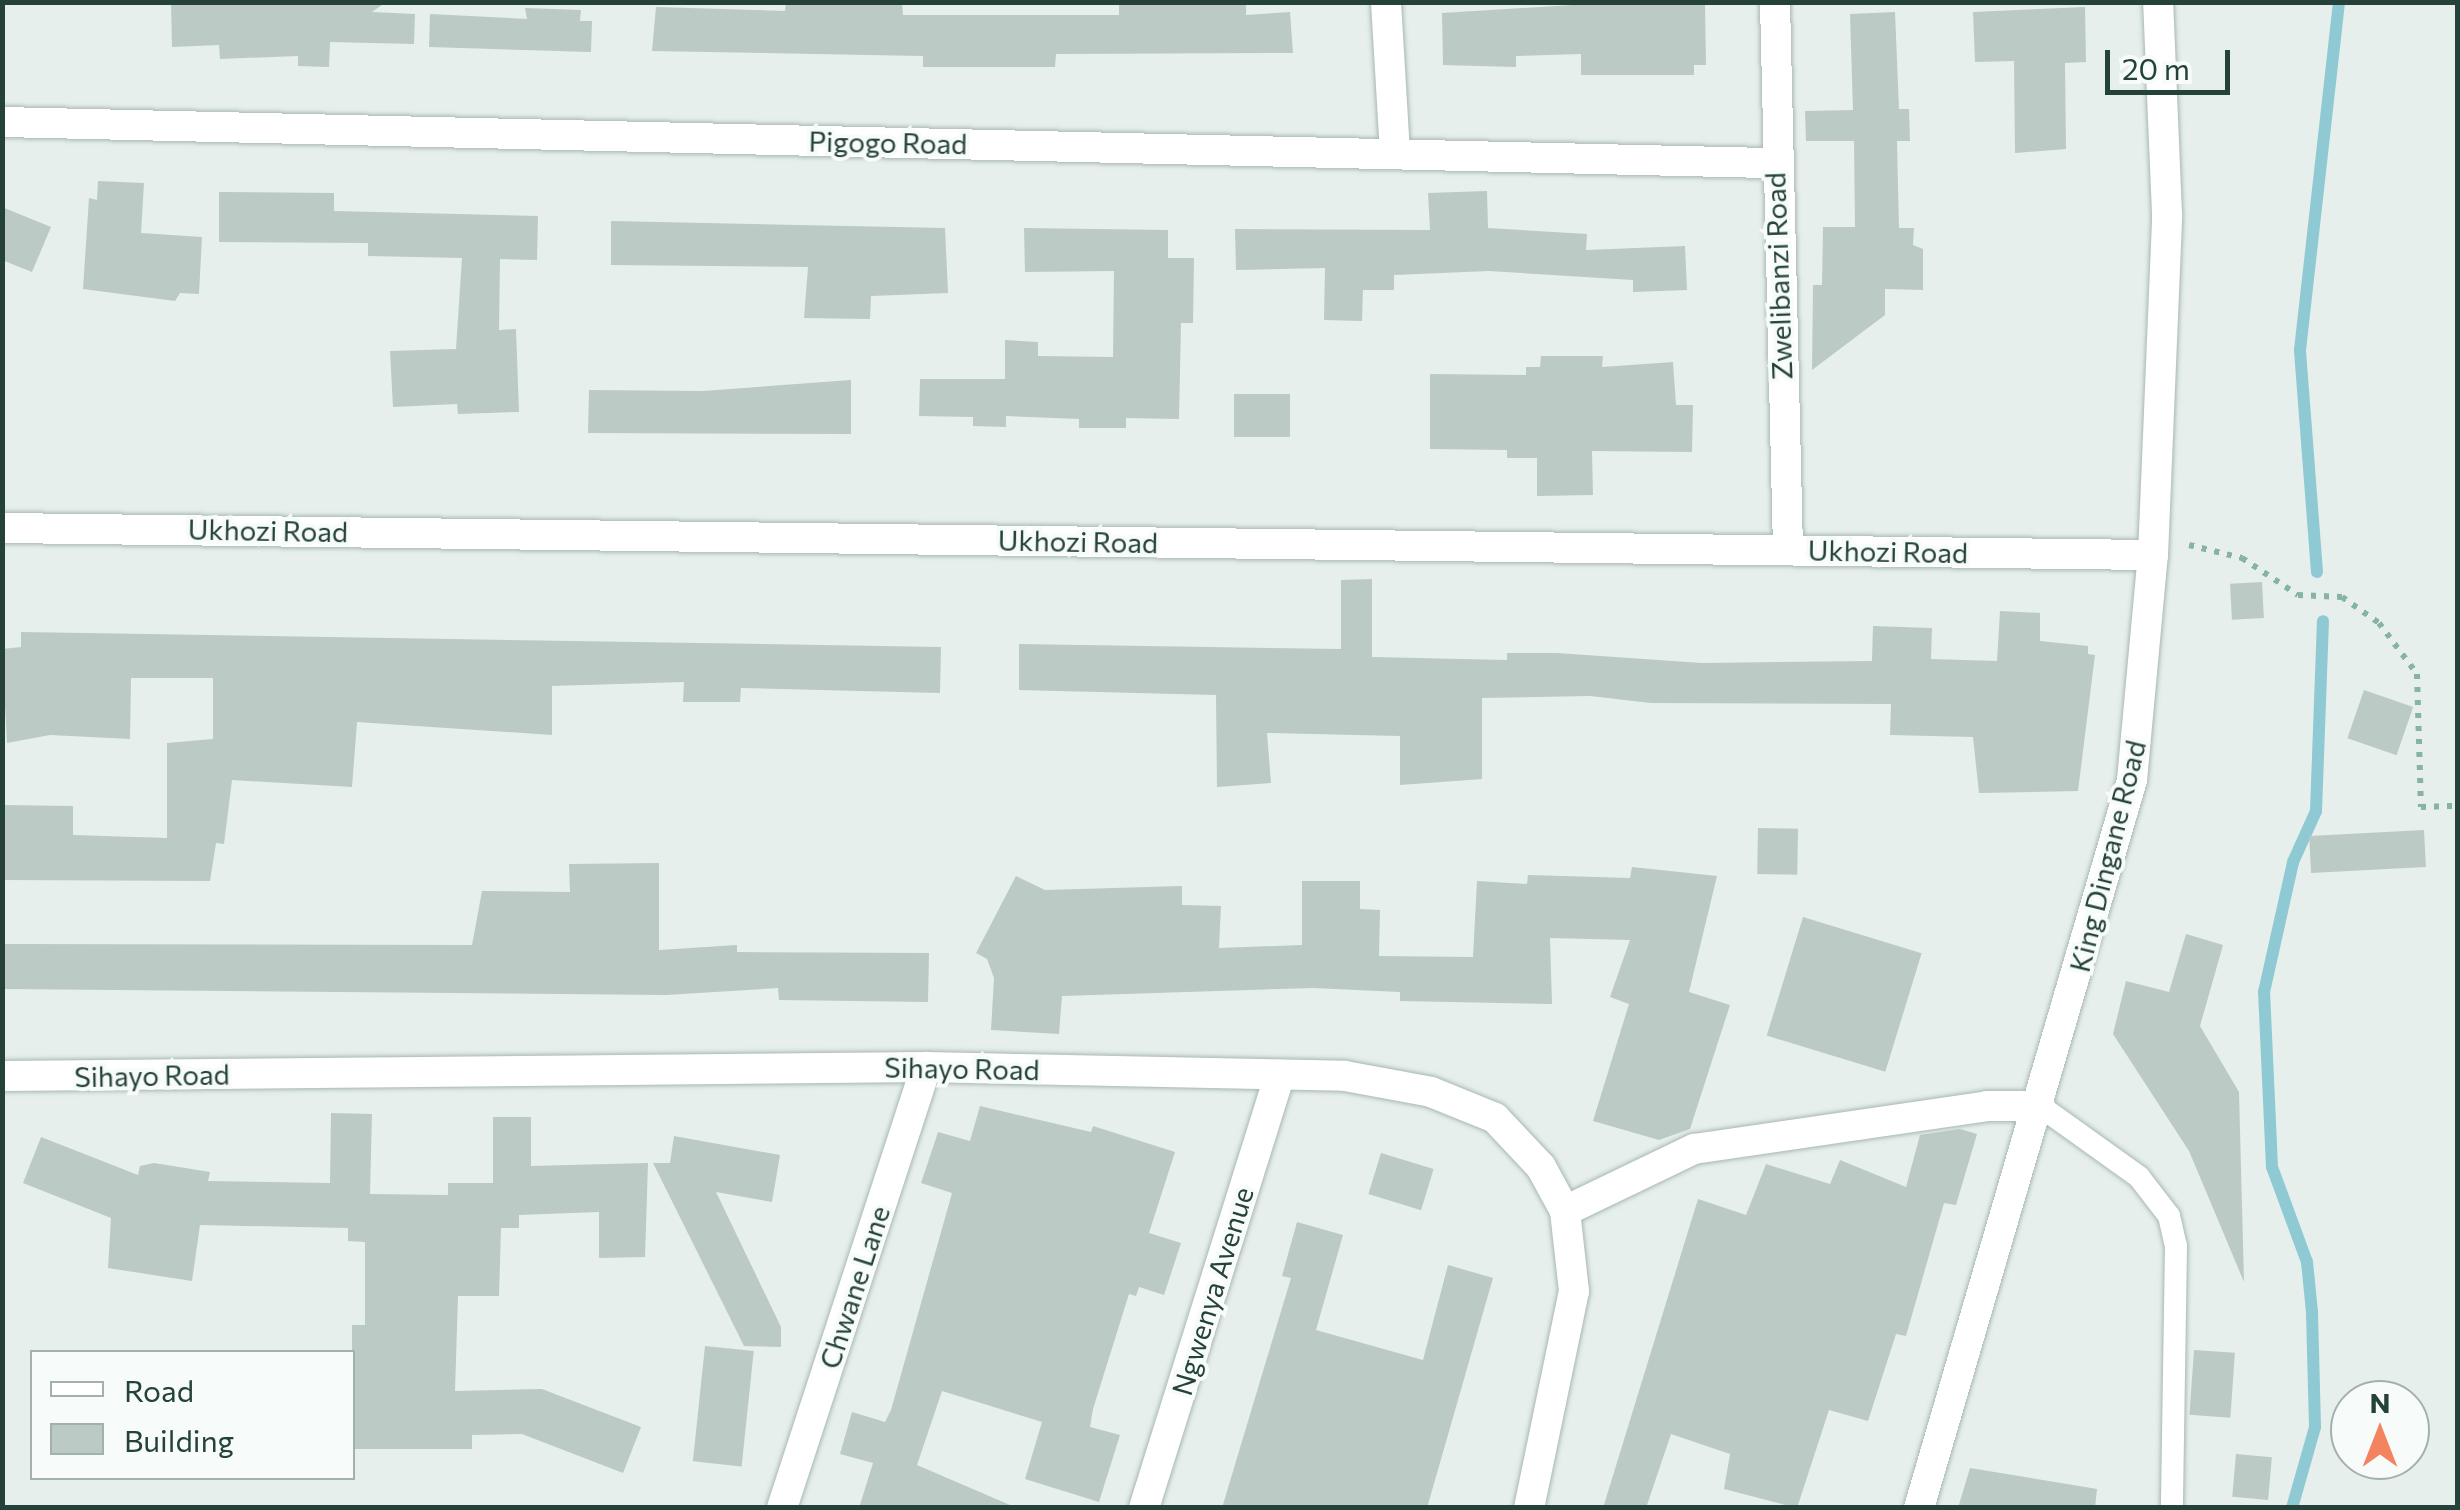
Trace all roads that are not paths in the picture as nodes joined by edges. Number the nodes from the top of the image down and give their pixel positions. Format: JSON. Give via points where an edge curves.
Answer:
{"nodes":[{"id":1,"x":1386,"y":2,"type":"edge"},
{"id":2,"x":1774,"y":2,"type":"edge"},
{"id":3,"x":2158,"y":2,"type":"edge"},
{"id":4,"x":2,"y":122,"type":"edge"},
{"id":5,"x":1396,"y":154,"type":"junction"},
{"id":6,"x":1774,"y":162,"type":"junction"},
{"id":7,"x":2,"y":528,"type":"edge"},
{"id":8,"x":2154,"y":545,"type":"junction"},
{"id":9,"x":1788,"y":550,"type":"junction"},
{"id":10,"x":926,"y":1066,"type":"junction"},
{"id":11,"x":1280,"y":1075,"type":"junction"},
{"id":12,"x":2,"y":1076,"type":"edge"},
{"id":13,"x":2040,"y":1106,"type":"junction"},
{"id":14,"x":1565,"y":1211,"type":"junction"},
{"id":15,"x":782,"y":1508,"type":"edge"},
{"id":16,"x":1144,"y":1508,"type":"edge"},
{"id":17,"x":1529,"y":1508,"type":"edge"},
{"id":18,"x":1919,"y":1508,"type":"edge"},
{"id":19,"x":2172,"y":1508,"type":"edge"}],
"edges":[{"from":1,"to":5,"type":"street"},
{"from":2,"to":6,"type":"street","name":"Zwelibanzi Road"},
{"from":3,"to":8,"type":"street","name":"King Dingane Road","via":[[2168,214]]},
{"from":4,"to":5,"type":"street","name":"Pigogo Road"},
{"from":5,"to":6,"type":"street","name":"Pigogo Road"},
{"from":6,"to":9,"type":"street","name":"Zwelibanzi Road"},
{"from":7,"to":9,"type":"street","name":"Ukhozi Road"},
{"from":8,"to":9,"type":"street","name":"Ukhozi Road"},
{"from":8,"to":13,"type":"street","name":"King Dingane Road","via":[[2132,780]]},
{"from":10,"to":11,"type":"street","name":"Sihayo Road"},
{"from":10,"to":12,"type":"street","name":"Sihayo Road"},
{"from":10,"to":15,"type":"street","name":"Chwane Lane"},
{"from":11,"to":14,"type":"street","name":"Sihayo Road","via":[[1345,1076],[1432,1092],[1495,1118],[1541,1166]]},
{"from":11,"to":16,"type":"street","name":"Ngwenya Avenue"},
{"from":13,"to":14,"type":"street","via":[[1986,1106],[1694,1149]]},
{"from":13,"to":18,"type":"street","name":"King Dingane Road"},
{"from":13,"to":19,"type":"lane","via":[[2140,1177],[2169,1216],[2176,1246]]},
{"from":14,"to":17,"type":"street","name":"Sihayo Road","via":[[1574,1291]]}]}
